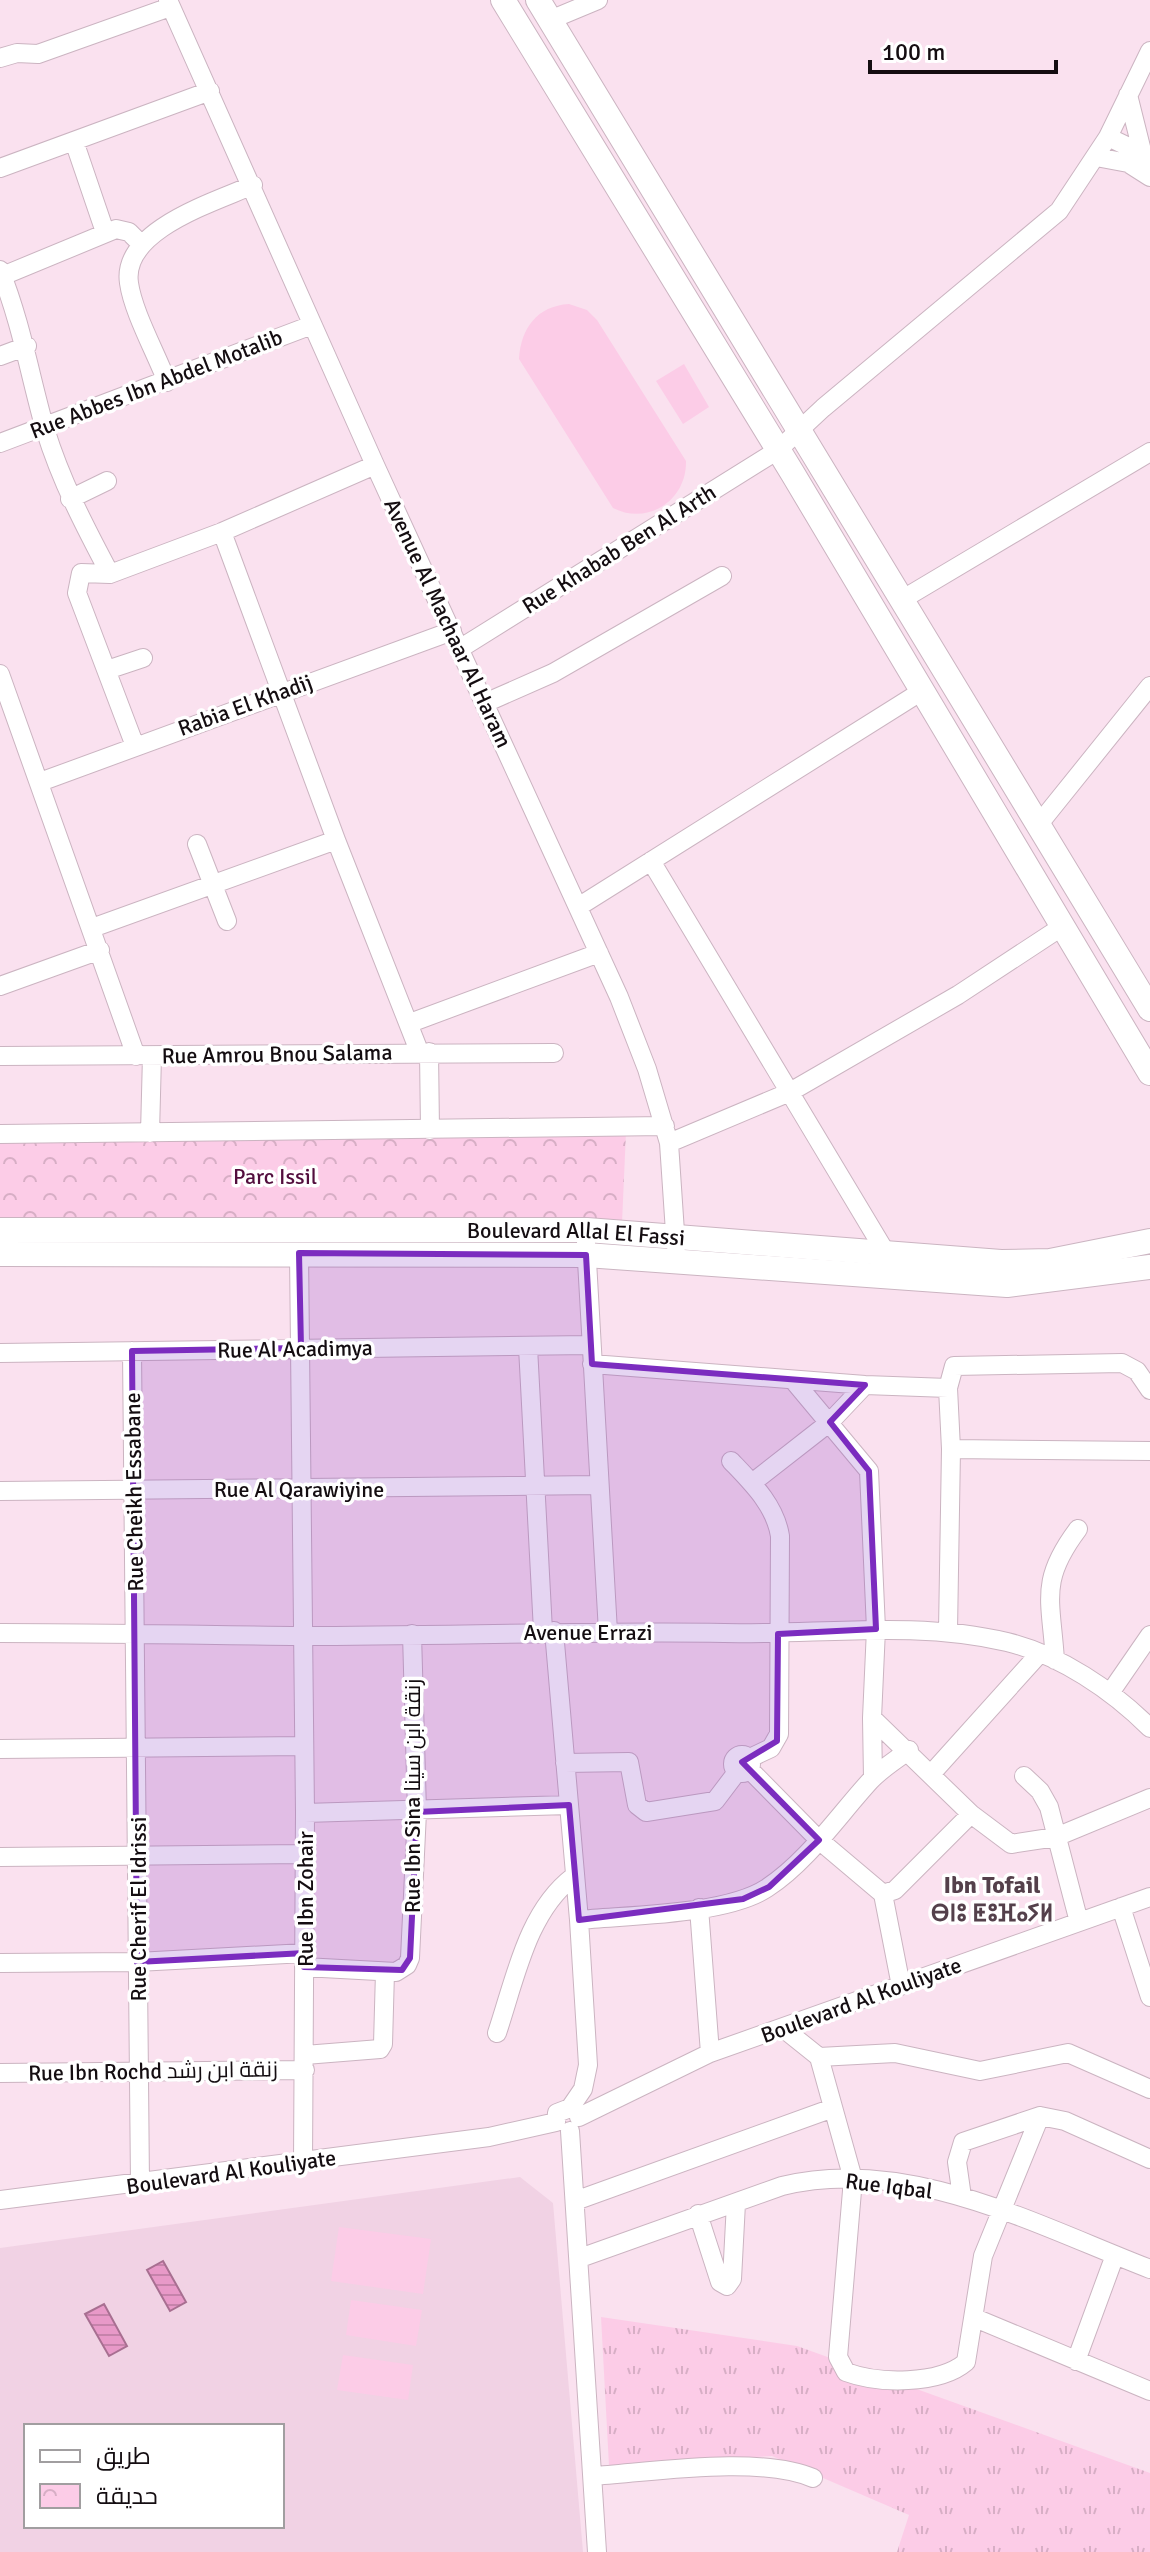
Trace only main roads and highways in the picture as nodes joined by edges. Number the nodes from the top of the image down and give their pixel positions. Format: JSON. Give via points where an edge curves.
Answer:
{"nodes":[{"id":1,"x":503,"y":0,"type":"edge"},
{"id":2,"x":544,"y":10,"type":"edge"},
{"id":3,"x":1150,"y":1009,"type":"edge"},
{"id":4,"x":1150,"y":1073,"type":"edge"},
{"id":5,"x":0,"y":1230,"type":"edge"},
{"id":6,"x":1143,"y":1240,"type":"edge"},
{"id":7,"x":0,"y":1254,"type":"edge"},
{"id":8,"x":1150,"y":1267,"type":"edge"}],
"edges":[{"from":1,"to":4,"type":"main road"},
{"from":2,"to":3,"type":"main road"},
{"from":5,"to":6,"type":"main road","name":"Boulevard Allal El Fassi","via":[[587,1230],[1001,1262],[1050,1261]]},
{"from":7,"to":8,"type":"main road","name":"Boulevard Allal El Fassi","via":[[586,1255],[1007,1285]]}]}
